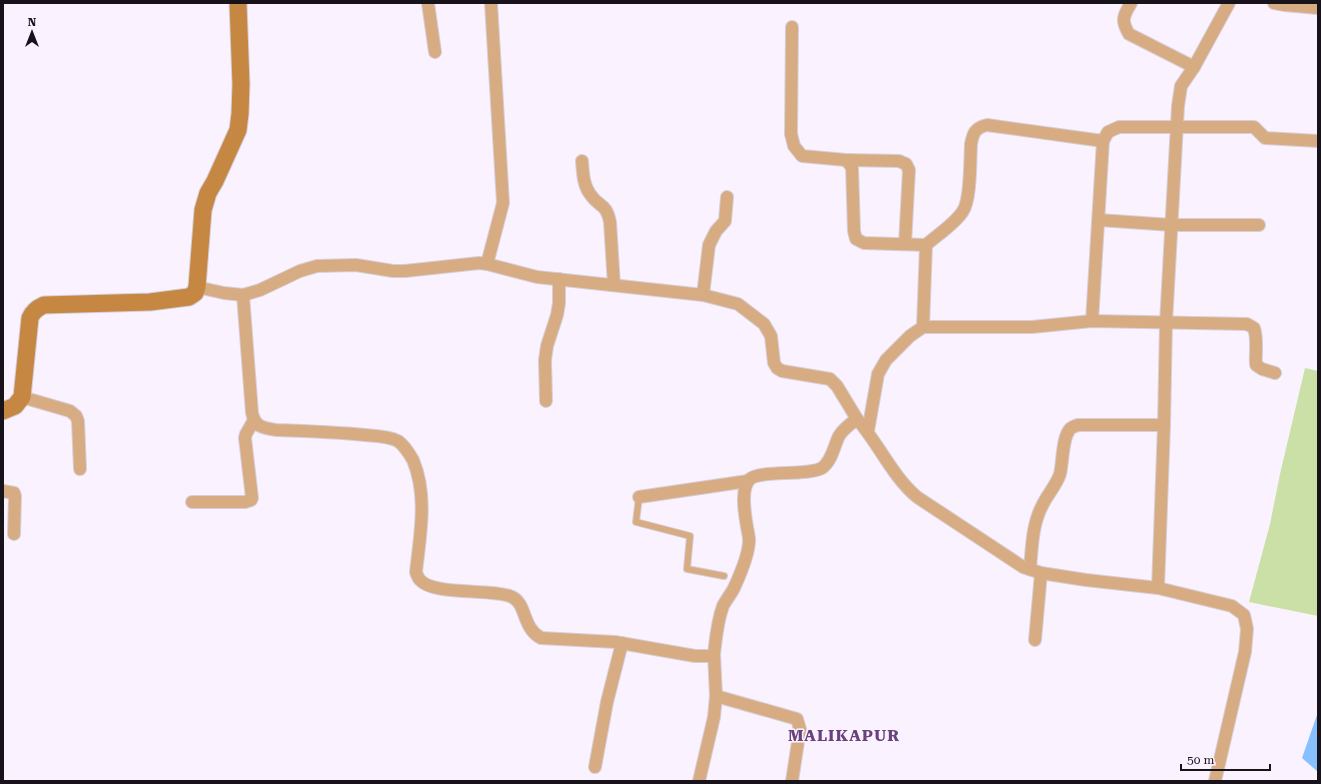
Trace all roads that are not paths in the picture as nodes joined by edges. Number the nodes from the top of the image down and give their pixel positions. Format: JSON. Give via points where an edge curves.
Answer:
{"nodes":[{"id":1,"x":238,"y":3,"type":"edge"},
{"id":2,"x":428,"y":3,"type":"edge"},
{"id":3,"x":491,"y":3,"type":"edge"},
{"id":4,"x":1131,"y":3,"type":"edge"},
{"id":5,"x":1229,"y":3,"type":"edge"},
{"id":6,"x":1274,"y":3,"type":"edge"},
{"id":7,"x":1318,"y":8,"type":"edge"},
{"id":8,"x":792,"y":27,"type":"dead end"},
{"id":9,"x":435,"y":52,"type":"dead end"},
{"id":10,"x":1194,"y":67,"type":"junction"},
{"id":11,"x":1177,"y":126,"type":"junction"},
{"id":12,"x":1104,"y":141,"type":"junction"},
{"id":13,"x":1318,"y":141,"type":"edge"},
{"id":14,"x":846,"y":160,"type":"junction"},
{"id":15,"x":582,"y":161,"type":"dead end"},
{"id":16,"x":727,"y":197,"type":"dead end"},
{"id":17,"x":1098,"y":220,"type":"junction"},
{"id":18,"x":1172,"y":225,"type":"junction"},
{"id":19,"x":1259,"y":225,"type":"dead end"},
{"id":20,"x":905,"y":244,"type":"junction"},
{"id":21,"x":926,"y":245,"type":"junction"},
{"id":22,"x":487,"y":264,"type":"junction"},
{"id":23,"x":559,"y":279,"type":"junction"},
{"id":24,"x":614,"y":285,"type":"junction"},
{"id":25,"x":197,"y":287,"type":"junction"},
{"id":26,"x":243,"y":295,"type":"junction"},
{"id":27,"x":702,"y":295,"type":"junction"},
{"id":28,"x":1092,"y":321,"type":"junction"},
{"id":29,"x":1166,"y":323,"type":"junction"},
{"id":30,"x":923,"y":328,"type":"junction"},
{"id":31,"x":1275,"y":373,"type":"dead end"},
{"id":32,"x":22,"y":397,"type":"junction"},
{"id":33,"x":546,"y":401,"type":"dead end"},
{"id":34,"x":3,"y":411,"type":"edge"},
{"id":35,"x":857,"y":419,"type":"junction"},
{"id":36,"x":254,"y":420,"type":"junction"},
{"id":37,"x":1164,"y":425,"type":"junction"},
{"id":38,"x":868,"y":431,"type":"junction"},
{"id":39,"x":80,"y":469,"type":"dead end"},
{"id":40,"x":748,"y":481,"type":"junction"},
{"id":41,"x":3,"y":491,"type":"edge"},
{"id":42,"x":639,"y":498,"type":"joint"},
{"id":43,"x":192,"y":502,"type":"dead end"},
{"id":44,"x":14,"y":534,"type":"dead end"},
{"id":45,"x":1035,"y":571,"type":"junction"},
{"id":46,"x":724,"y":576,"type":"dead end"},
{"id":47,"x":1158,"y":588,"type":"junction"},
{"id":48,"x":1035,"y":640,"type":"dead end"},
{"id":49,"x":622,"y":643,"type":"junction"},
{"id":50,"x":714,"y":654,"type":"junction"},
{"id":51,"x":716,"y":696,"type":"junction"},
{"id":52,"x":595,"y":767,"type":"dead end"},
{"id":53,"x":699,"y":781,"type":"edge"},
{"id":54,"x":792,"y":781,"type":"edge"},
{"id":55,"x":1215,"y":781,"type":"edge"}],
"edges":[{"from":1,"to":25,"type":"street","via":[[241,84],[238,130],[205,204]]},
{"from":2,"to":9,"type":"street"},
{"from":3,"to":22,"type":"street","via":[[503,202]]},
{"from":4,"to":10,"type":"street","via":[[1123,19],[1129,34]]},
{"from":5,"to":10,"type":"street"},
{"from":6,"to":7,"type":"street"},
{"from":8,"to":14,"type":"street","via":[[791,134],[794,146],[802,156]]},
{"from":10,"to":11,"type":"street","via":[[1181,86]]},
{"from":11,"to":12,"type":"street","via":[[1119,127],[1108,132]]},
{"from":11,"to":13,"type":"street","via":[[1254,127],[1265,138]]},
{"from":11,"to":18,"type":"street"},
{"from":12,"to":17,"type":"street"},
{"from":12,"to":21,"type":"street","via":[[987,125],[978,127],[972,134],[967,202],[956,219]]},
{"from":14,"to":20,"type":"street","via":[[852,166],[856,239],[864,243]]},
{"from":14,"to":20,"type":"street","via":[[899,161],[906,164],[909,170]]},
{"from":15,"to":24,"type":"street","via":[[590,195],[604,206],[608,213]]},
{"from":16,"to":27,"type":"street","via":[[725,221],[709,245]]},
{"from":17,"to":18,"type":"street"},
{"from":17,"to":28,"type":"street"},
{"from":18,"to":19,"type":"street"},
{"from":18,"to":29,"type":"street"},
{"from":20,"to":21,"type":"street"},
{"from":21,"to":30,"type":"street"},
{"from":22,"to":23,"type":"street","via":[[537,277]]},
{"from":22,"to":26,"type":"street","via":[[405,271],[356,265],[317,266]]},
{"from":23,"to":24,"type":"street"},
{"from":23,"to":33,"type":"street","via":[[557,315],[546,346]]},
{"from":24,"to":27,"type":"street"},
{"from":25,"to":26,"type":"street"},
{"from":25,"to":32,"type":"street","via":[[190,297],[179,299],[39,307],[30,318]]},
{"from":26,"to":36,"type":"street"},
{"from":27,"to":35,"type":"street","via":[[738,304],[764,324],[771,336],[774,363],[777,368],[830,379]]},
{"from":28,"to":29,"type":"street"},
{"from":28,"to":30,"type":"street","via":[[1032,327]]},
{"from":29,"to":31,"type":"street","via":[[1247,324],[1254,328],[1256,336],[1256,365]]},
{"from":29,"to":37,"type":"street"},
{"from":30,"to":38,"type":"street","via":[[910,336],[886,360],[878,374]]},
{"from":32,"to":34,"type":"street","via":[[16,406]]},
{"from":32,"to":39,"type":"street","via":[[70,411],[76,416]]},
{"from":35,"to":38,"type":"street"},
{"from":35,"to":40,"type":"street","via":[[844,429],[829,460],[822,468],[761,475]]},
{"from":36,"to":43,"type":"street","via":[[245,438],[251,500]]},
{"from":36,"to":49,"type":"street","via":[[266,429],[384,437],[397,441],[405,446],[410,454],[421,494],[422,510],[416,572],[420,580],[428,586],[447,590],[513,598],[521,608],[531,631],[541,638]]},
{"from":37,"to":45,"type":"street","via":[[1078,425],[1070,428],[1066,435],[1060,473],[1034,526]]},
{"from":37,"to":47,"type":"street"},
{"from":38,"to":45,"type":"street","via":[[899,479],[912,493],[1023,566]]},
{"from":40,"to":42,"type":"street"},
{"from":40,"to":50,"type":"street","via":[[744,516],[749,538],[748,553],[724,604],[718,622]]},
{"from":41,"to":44,"type":"street","via":[[12,492],[16,496]]},
{"from":42,"to":46,"type":"lane","via":[[636,522],[690,536],[687,568]]},
{"from":45,"to":47,"type":"street"},
{"from":45,"to":48,"type":"street"},
{"from":47,"to":55,"type":"street","via":[[1232,606],[1244,615],[1247,629],[1245,652]]},
{"from":49,"to":50,"type":"street","via":[[695,656]]},
{"from":49,"to":52,"type":"street","via":[[607,702]]},
{"from":50,"to":51,"type":"street"},
{"from":51,"to":53,"type":"street","via":[[714,717]]},
{"from":51,"to":54,"type":"street","via":[[797,719],[800,730]]}]}
